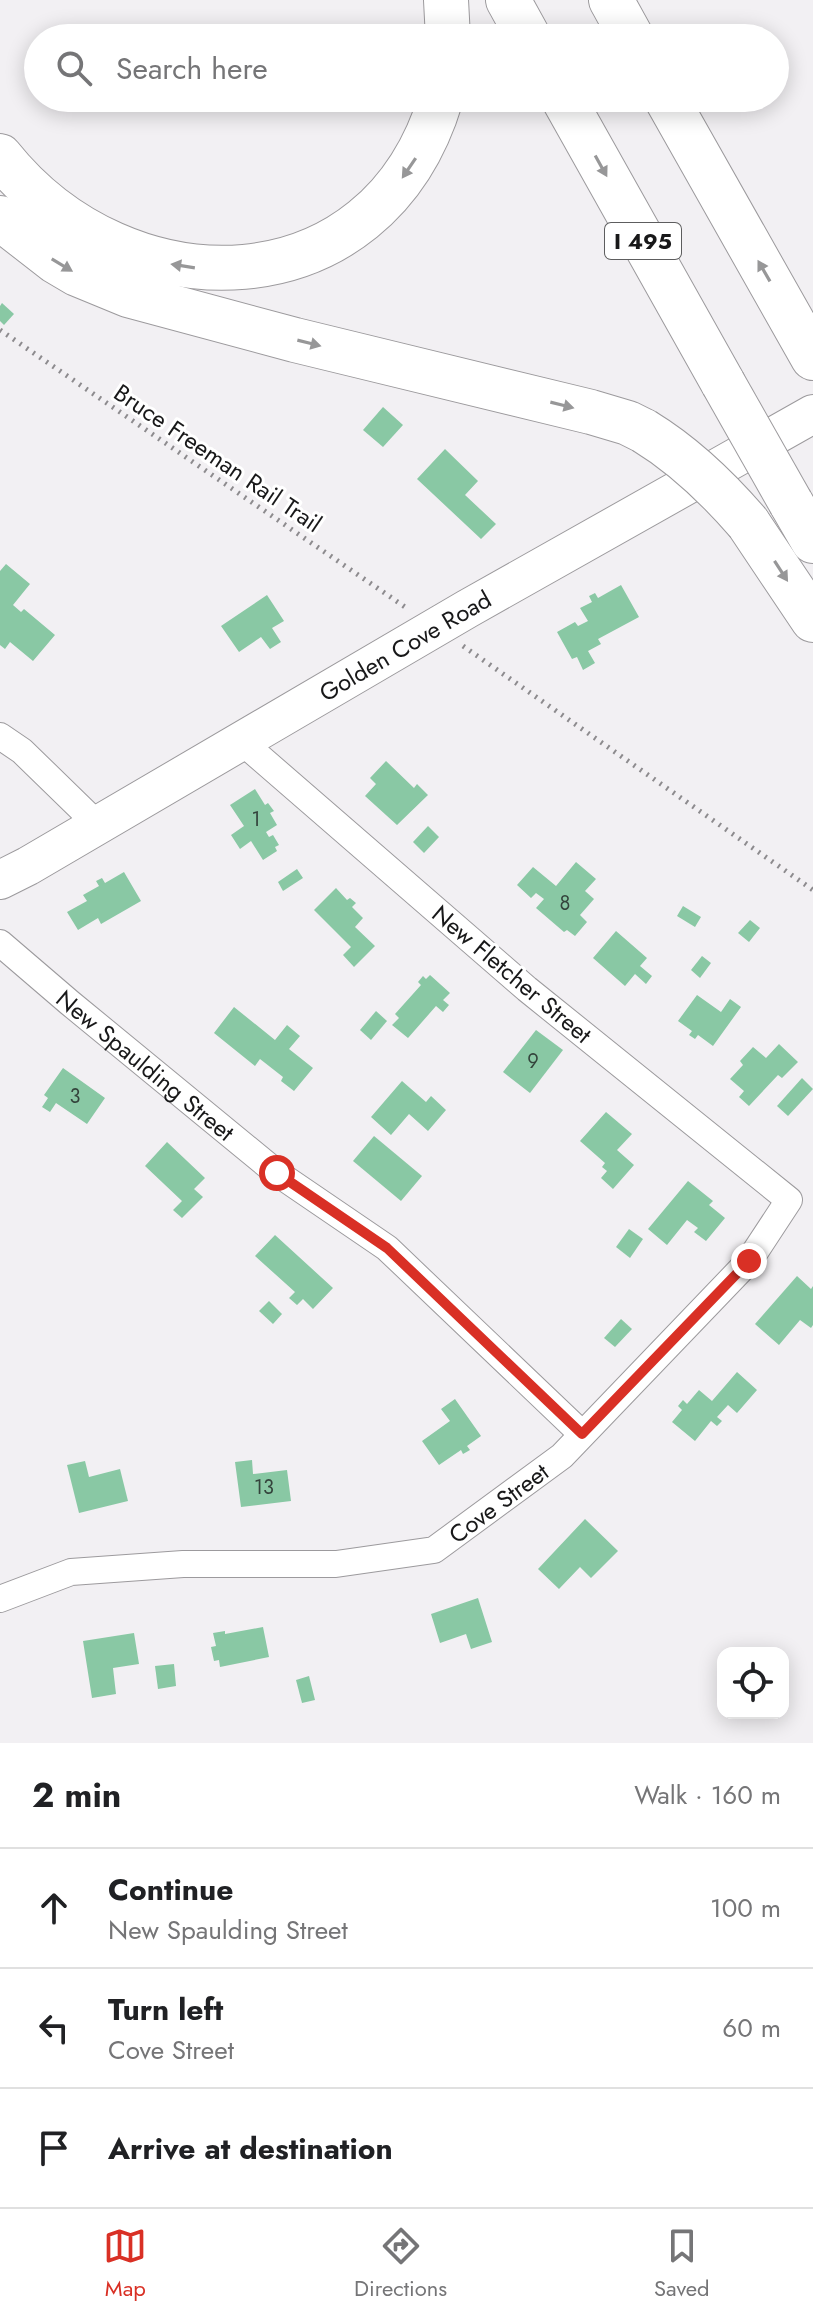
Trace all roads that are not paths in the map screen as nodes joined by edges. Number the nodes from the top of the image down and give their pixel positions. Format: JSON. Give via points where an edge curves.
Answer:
{"nodes":[{"id":1,"x":446,"y":0,"type":"edge"},
{"id":2,"x":508,"y":0,"type":"edge"},
{"id":3,"x":611,"y":0,"type":"edge"},
{"id":4,"x":447,"y":24,"type":"edge"},
{"id":5,"x":521,"y":24,"type":"edge"},
{"id":6,"x":624,"y":24,"type":"edge"},
{"id":7,"x":437,"y":112,"type":"edge"},
{"id":8,"x":571,"y":112,"type":"edge"},
{"id":9,"x":674,"y":112,"type":"edge"},
{"id":10,"x":0,"y":156,"type":"edge"},
{"id":11,"x":0,"y":218,"type":"edge"},
{"id":12,"x":808,"y":348,"type":"edge"},
{"id":13,"x":813,"y":414,"type":"edge"},
{"id":14,"x":813,"y":541,"type":"edge"},
{"id":15,"x":813,"y":620,"type":"edge"},
{"id":16,"x":0,"y":736,"type":"edge"},
{"id":17,"x":241,"y":741,"type":"junction"},
{"id":18,"x":98,"y":825,"type":"junction"},
{"id":19,"x":0,"y":880,"type":"edge"},
{"id":20,"x":0,"y":943,"type":"edge"},
{"id":21,"x":789,"y":1200,"type":"joint"},
{"id":22,"x":582,"y":1434,"type":"junction"},
{"id":23,"x":0,"y":1599,"type":"edge"}],
"edges":[{"from":1,"to":4,"type":"highway"},
{"from":2,"to":5,"type":"highway"},
{"from":3,"to":6,"type":"highway"},
{"from":7,"to":10,"type":"highway","one_way":true,"via":[[414,161],[372,213],[312,249],[250,267],[182,266],[136,254],[84,231]]},
{"from":8,"to":14,"type":"highway","number":"I 495","one_way":true,"bridge":true},
{"from":12,"to":9,"type":"highway","one_way":true},
{"from":11,"to":15,"type":"highway","one_way":true,"bridge":true,"via":[[55,261],[128,295],[628,423],[703,475],[748,523]]},
{"from":13,"to":17,"type":"main road","name":"Golden Cove Road"},
{"from":16,"to":18,"type":"street"},
{"from":17,"to":18,"type":"main road","name":"Golden Cove Road"},
{"from":17,"to":21,"type":"street","name":"New Fletcher Street","via":[[527,989]]},
{"from":18,"to":19,"type":"main road","name":"Golden Cove Road"},
{"from":20,"to":22,"type":"street","name":"New Spaulding Street","via":[[277,1173],[387,1248]]},
{"from":21,"to":22,"type":"street","name":"Cove Street","via":[[749,1261]]},
{"from":22,"to":23,"type":"street","name":"Cove Street","via":[[562,1456],[434,1550],[336,1564],[183,1564],[71,1572]]}]}
